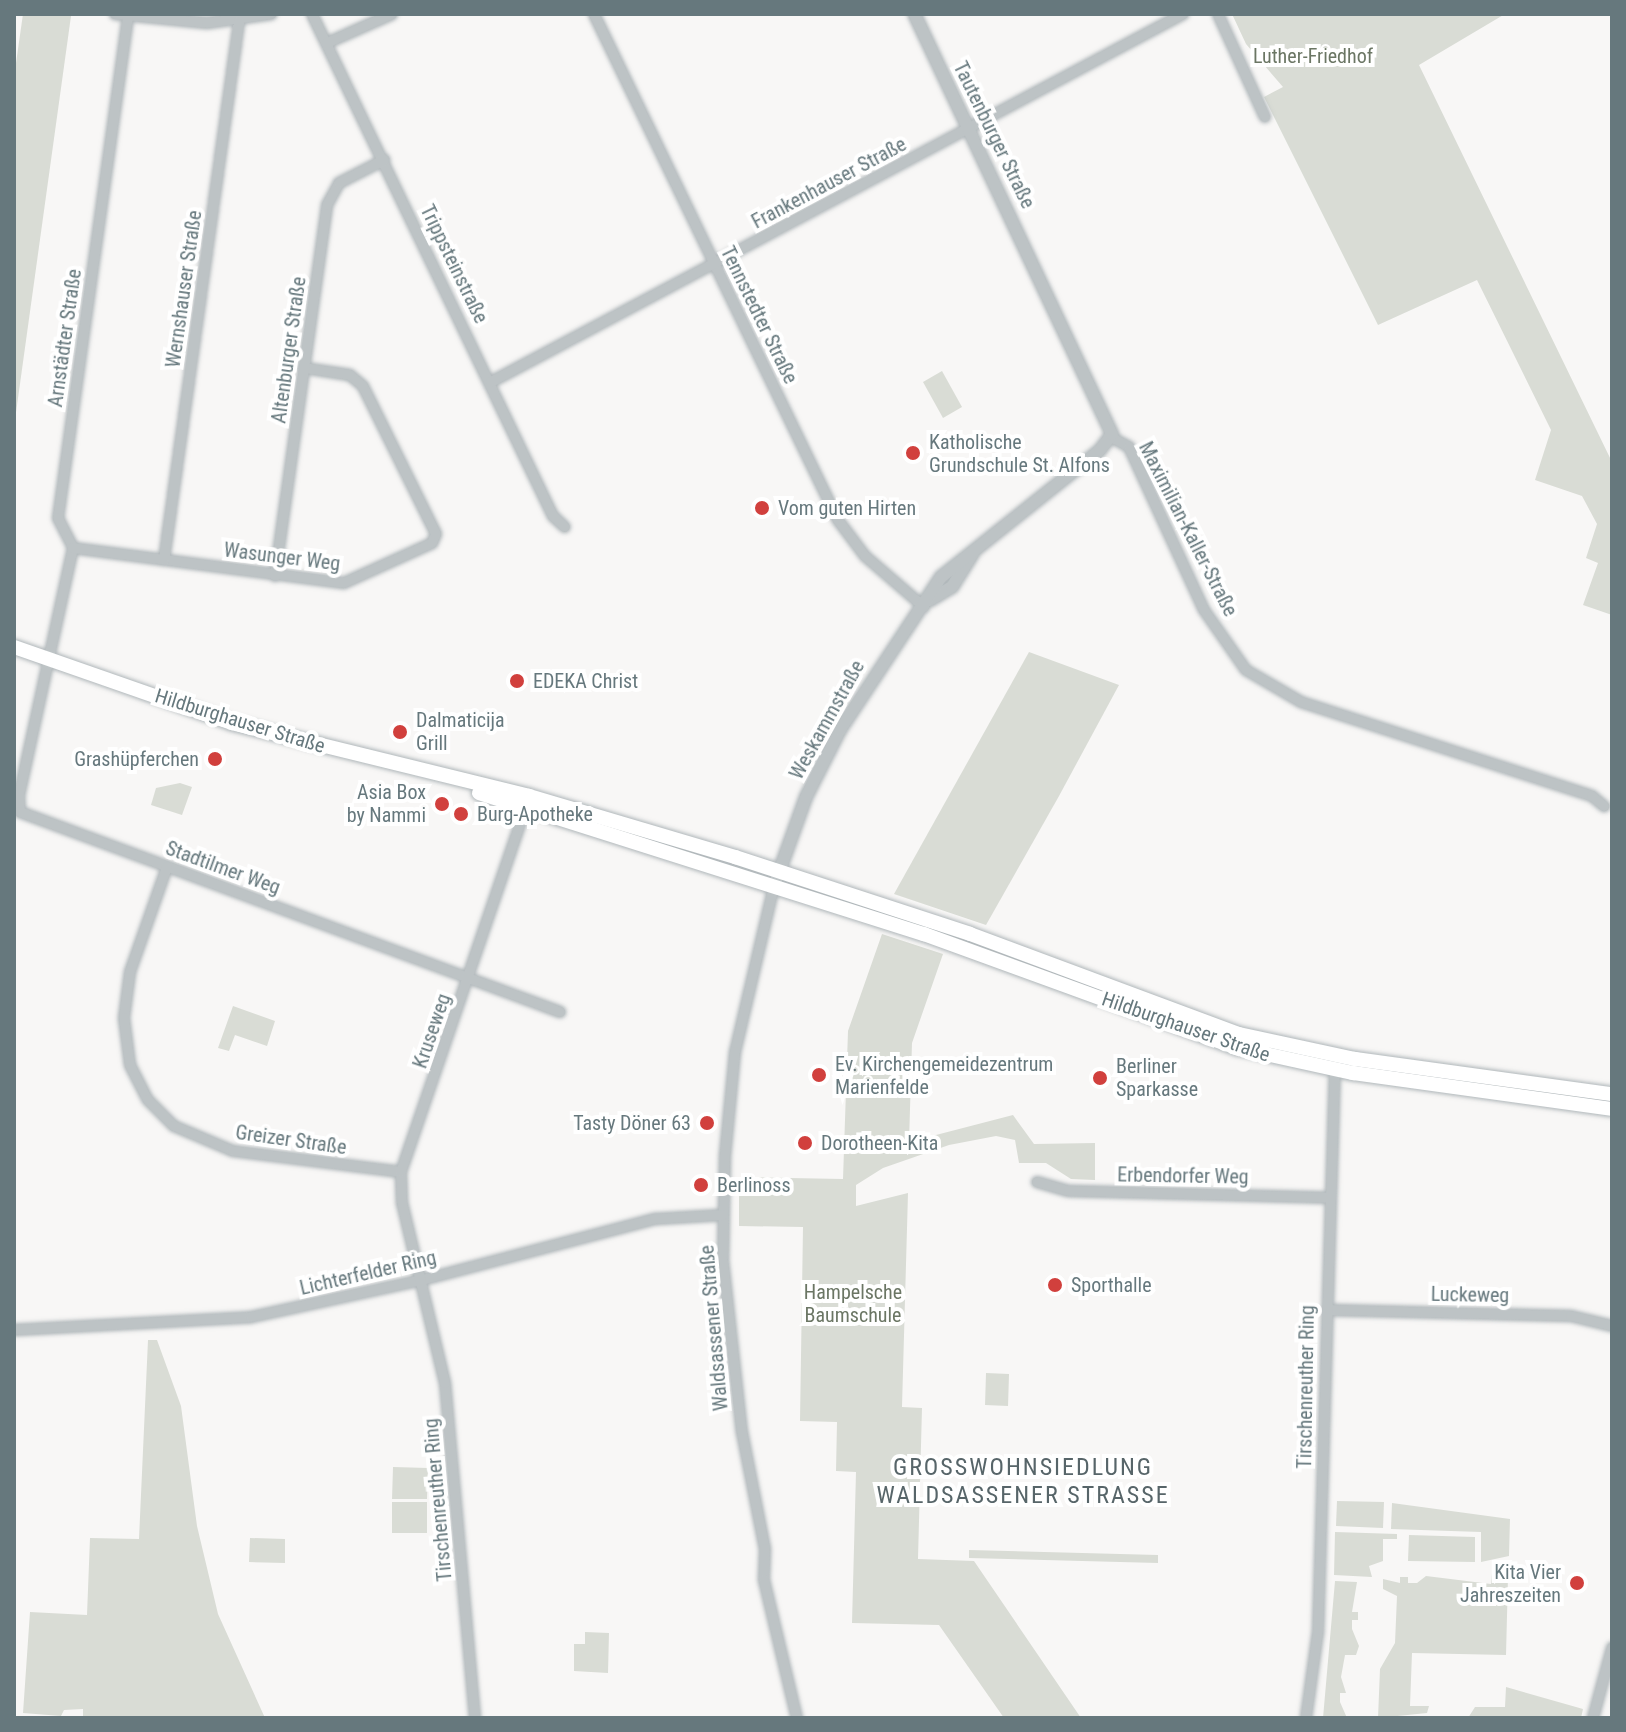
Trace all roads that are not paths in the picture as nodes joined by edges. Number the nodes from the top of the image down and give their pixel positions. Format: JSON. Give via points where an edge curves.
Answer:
{"nodes":[{"id":1,"x":115,"y":14,"type":"edge"},
{"id":2,"x":271,"y":14,"type":"edge"},
{"id":3,"x":312,"y":14,"type":"edge"},
{"id":4,"x":392,"y":14,"type":"edge"},
{"id":5,"x":594,"y":14,"type":"edge"},
{"id":6,"x":914,"y":14,"type":"edge"},
{"id":7,"x":1183,"y":14,"type":"edge"},
{"id":8,"x":1218,"y":14,"type":"edge"},
{"id":9,"x":128,"y":17,"type":"junction"},
{"id":10,"x":239,"y":22,"type":"junction"},
{"id":11,"x":327,"y":43,"type":"junction"},
{"id":12,"x":1265,"y":117,"type":"dead end"},
{"id":13,"x":969,"y":128,"type":"junction"},
{"id":14,"x":384,"y":160,"type":"junction"},
{"id":15,"x":715,"y":264,"type":"junction"},
{"id":16,"x":1039,"y":273,"type":"joint"},
{"id":17,"x":304,"y":368,"type":"junction"},
{"id":18,"x":491,"y":382,"type":"junction"},
{"id":19,"x":1111,"y":437,"type":"junction"},
{"id":20,"x":565,"y":527,"type":"dead end"},
{"id":21,"x":73,"y":548,"type":"junction"},
{"id":22,"x":164,"y":560,"type":"junction"},
{"id":23,"x":275,"y":576,"type":"junction"},
{"id":24,"x":927,"y":604,"type":"junction"},
{"id":25,"x":14,"y":647,"type":"edge"},
{"id":26,"x":50,"y":659,"type":"junction"},
{"id":27,"x":528,"y":803,"type":"junction"},
{"id":28,"x":1604,"y":806,"type":"dead end"},
{"id":29,"x":167,"y":867,"type":"junction"},
{"id":30,"x":776,"y":878,"type":"junction"},
{"id":31,"x":470,"y":978,"type":"junction"},
{"id":32,"x":560,"y":1012,"type":"dead end"},
{"id":33,"x":1336,"y":1063,"type":"junction"},
{"id":34,"x":1612,"y":1094,"type":"edge"},
{"id":35,"x":1612,"y":1109,"type":"edge"},
{"id":36,"x":401,"y":1172,"type":"junction"},
{"id":37,"x":1037,"y":1182,"type":"dead end"},
{"id":38,"x":1330,"y":1198,"type":"junction"},
{"id":39,"x":723,"y":1215,"type":"junction"},
{"id":40,"x":422,"y":1280,"type":"junction"},
{"id":41,"x":1327,"y":1310,"type":"junction"},
{"id":42,"x":1612,"y":1326,"type":"edge"},
{"id":43,"x":14,"y":1330,"type":"edge"},
{"id":44,"x":1612,"y":1648,"type":"edge"},
{"id":45,"x":475,"y":1718,"type":"edge"},
{"id":46,"x":797,"y":1718,"type":"edge"},
{"id":47,"x":1306,"y":1718,"type":"edge"},
{"id":48,"x":1593,"y":1718,"type":"edge"}],
"edges":[{"from":1,"to":9,"type":"street"},
{"from":2,"to":10,"type":"street"},
{"from":3,"to":11,"type":"street","name":"Trippsteinstraße"},
{"from":4,"to":11,"type":"street"},
{"from":5,"to":15,"type":"street","name":"Tennstedter Straße"},
{"from":6,"to":13,"type":"street","name":"Tautenburger Straße"},
{"from":7,"to":13,"type":"street","name":"Frankenhauser Straße"},
{"from":8,"to":12,"type":"street"},
{"from":9,"to":10,"type":"street"},
{"from":9,"to":21,"type":"street","name":"Arnstädter Straße","via":[[58,518]]},
{"from":10,"to":22,"type":"street","name":"Wernshauser Straße"},
{"from":11,"to":14,"type":"street","name":"Trippsteinstraße"},
{"from":13,"to":15,"type":"street","name":"Frankenhauser Straße"},
{"from":13,"to":16,"type":"street","name":"Tautenburger Straße"},
{"from":14,"to":17,"type":"street","name":"Altenburger Straße","via":[[346,179],[329,197]]},
{"from":14,"to":18,"type":"street","name":"Trippsteinstraße"},
{"from":15,"to":18,"type":"street","name":"Frankenhauser Straße"},
{"from":15,"to":24,"type":"street","name":"Tennstedter Straße","via":[[838,520],[865,556]]},
{"from":16,"to":19,"type":"street","name":"Maximilian-Kaller-Straße","via":[[1107,416]]},
{"from":17,"to":23,"type":"street","name":"Altenburger Straße"},
{"from":17,"to":23,"type":"street","name":"Wasunger Weg","via":[[350,375],[363,386],[436,537],[356,581]]},
{"from":18,"to":20,"type":"street","name":"Trippsteinstraße","via":[[553,516]]},
{"from":19,"to":24,"type":"street","name":"Weskammstraße","via":[[941,577]]},
{"from":19,"to":28,"type":"street","name":"Maximilian-Kaller-Straße","via":[[1129,447],[1213,626],[1239,665],[1257,679],[1301,702],[1592,796]]},
{"from":21,"to":22,"type":"street","name":"Wasunger Weg"},
{"from":21,"to":26,"type":"street"},
{"from":22,"to":23,"type":"street","name":"Wasunger Weg"},
{"from":24,"to":30,"type":"street","name":"Weskammstraße","via":[[838,733]]},
{"from":25,"to":26,"type":"main road","name":"Hildburghauser Straße"},
{"from":26,"to":27,"type":"main road","name":"Hildburghauser Straße","via":[[232,723],[470,785],[483,796]]},
{"from":26,"to":29,"type":"street","name":"Stadtilmer Weg","via":[[19,795],[20,812]]},
{"from":27,"to":30,"type":"main road","name":"Hildburghauser Straße"},
{"from":27,"to":31,"type":"street","name":"Kruseweg"},
{"from":29,"to":31,"type":"street","name":"Stadtilmer Weg"},
{"from":29,"to":36,"type":"street","name":"Greizer Straße","via":[[130,972],[124,1018],[130,1065],[148,1100],[174,1126],[233,1151]]},
{"from":30,"to":33,"type":"main road","name":"Hildburghauser Straße"},
{"from":30,"to":39,"type":"street","name":"Waldsassener Straße","via":[[735,1052]]},
{"from":31,"to":32,"type":"street","name":"Stadtilmer Weg"},
{"from":31,"to":36,"type":"street","name":"Kruseweg"},
{"from":33,"to":34,"type":"main road","name":"Hildburghauser Straße"},
{"from":33,"to":35,"type":"main road","name":"Hildburghauser Straße"},
{"from":33,"to":38,"type":"street","name":"Tirschenreuther Ring"},
{"from":36,"to":40,"type":"street","name":"Kruseweg","via":[[402,1203]]},
{"from":37,"to":38,"type":"street","name":"Erbendorfer Weg","via":[[1069,1191]]},
{"from":38,"to":41,"type":"street","name":"Tirschenreuther Ring"},
{"from":39,"to":40,"type":"street","name":"Lichterfelder Ring","via":[[655,1219]]},
{"from":39,"to":46,"type":"street","name":"Waldsassener Straße","via":[[724,1286],[744,1444],[765,1549],[764,1580]]},
{"from":40,"to":43,"type":"street","name":"Lichterfelder Ring","via":[[208,1323]]},
{"from":40,"to":45,"type":"street","name":"Tirschenreuther Ring","via":[[453,1446]]},
{"from":41,"to":42,"type":"street","name":"Luckeweg","via":[[1571,1316]]},
{"from":41,"to":47,"type":"street","name":"Tirschenreuther Ring","via":[[1319,1627]]},
{"from":44,"to":48,"type":"street"}]}
